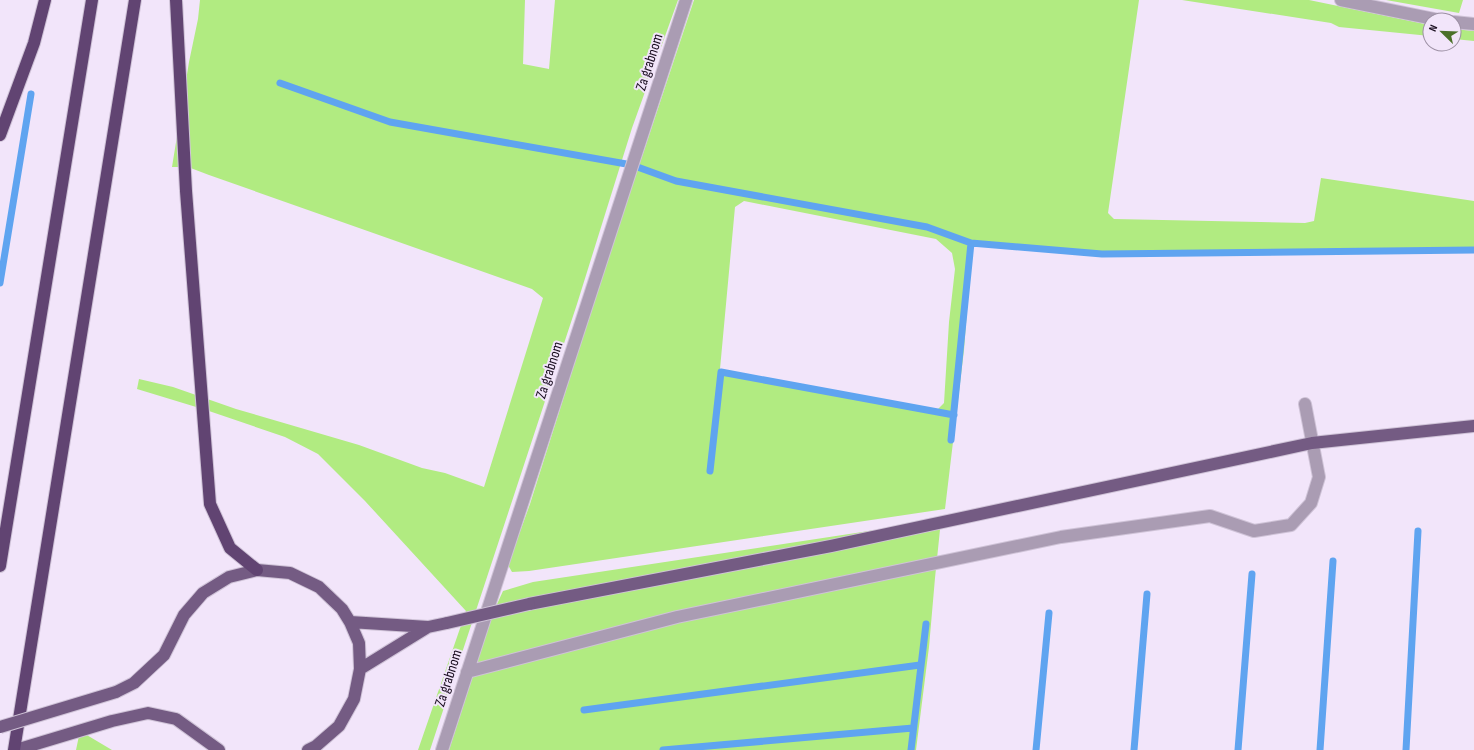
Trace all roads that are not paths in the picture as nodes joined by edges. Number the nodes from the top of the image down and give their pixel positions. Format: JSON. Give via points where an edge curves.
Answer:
{"nodes":[{"id":1,"x":45,"y":0,"type":"edge"},
{"id":2,"x":92,"y":0,"type":"edge"},
{"id":3,"x":135,"y":0,"type":"edge"},
{"id":4,"x":176,"y":0,"type":"edge"},
{"id":5,"x":686,"y":0,"type":"edge"},
{"id":6,"x":1341,"y":0,"type":"edge"},
{"id":7,"x":1422,"y":17,"type":"edge"},
{"id":8,"x":1462,"y":23,"type":"edge"},
{"id":9,"x":1474,"y":24,"type":"edge"},
{"id":10,"x":0,"y":135,"type":"edge"},
{"id":11,"x":1305,"y":404,"type":"dead end"},
{"id":12,"x":1474,"y":426,"type":"edge"},
{"id":13,"x":1312,"y":443,"type":"junction"},
{"id":14,"x":0,"y":566,"type":"edge"},
{"id":15,"x":258,"y":570,"type":"junction"},
{"id":16,"x":350,"y":622,"type":"junction"},
{"id":17,"x":428,"y":627,"type":"junction"},
{"id":18,"x":360,"y":669,"type":"junction"},
{"id":19,"x":466,"y":672,"type":"junction"},
{"id":20,"x":0,"y":727,"type":"edge"},
{"id":21,"x":15,"y":750,"type":"edge"},
{"id":22,"x":219,"y":750,"type":"edge"},
{"id":23,"x":308,"y":750,"type":"edge"},
{"id":24,"x":442,"y":750,"type":"edge"}],
"edges":[{"from":1,"to":10,"type":"highway","via":[[34,43]]},
{"from":2,"to":14,"type":"highway"},
{"from":3,"to":21,"type":"highway"},
{"from":4,"to":15,"type":"highway","via":[[186,191],[210,504],[230,548]]},
{"from":5,"to":19,"type":"street","name":"Za grabnom"},
{"from":6,"to":7,"type":"street"},
{"from":8,"to":9,"type":"street"},
{"from":11,"to":13,"type":"street"},
{"from":12,"to":13,"type":"main road"},
{"from":13,"to":17,"type":"main road","bridge":true,"via":[[831,546],[530,604]]},
{"from":13,"to":19,"type":"street","via":[[1319,477],[1311,503],[1291,525],[1254,531],[1210,516],[1061,537],[678,617]]},
{"from":15,"to":16,"type":"main road","via":[[290,573],[319,587],[342,609]]},
{"from":15,"to":20,"type":"main road","bridge":true,"via":[[229,577],[203,593],[184,615],[164,655],[134,683],[116,692]]},
{"from":16,"to":17,"type":"main road"},
{"from":16,"to":18,"type":"main road","via":[[359,643]]},
{"from":17,"to":18,"type":"main road"},
{"from":18,"to":23,"type":"main road","via":[[354,699],[339,726]]},
{"from":19,"to":24,"type":"street","name":"Za grabnom"},
{"from":21,"to":22,"type":"main road","via":[[112,721],[148,714],[176,719]]}]}
